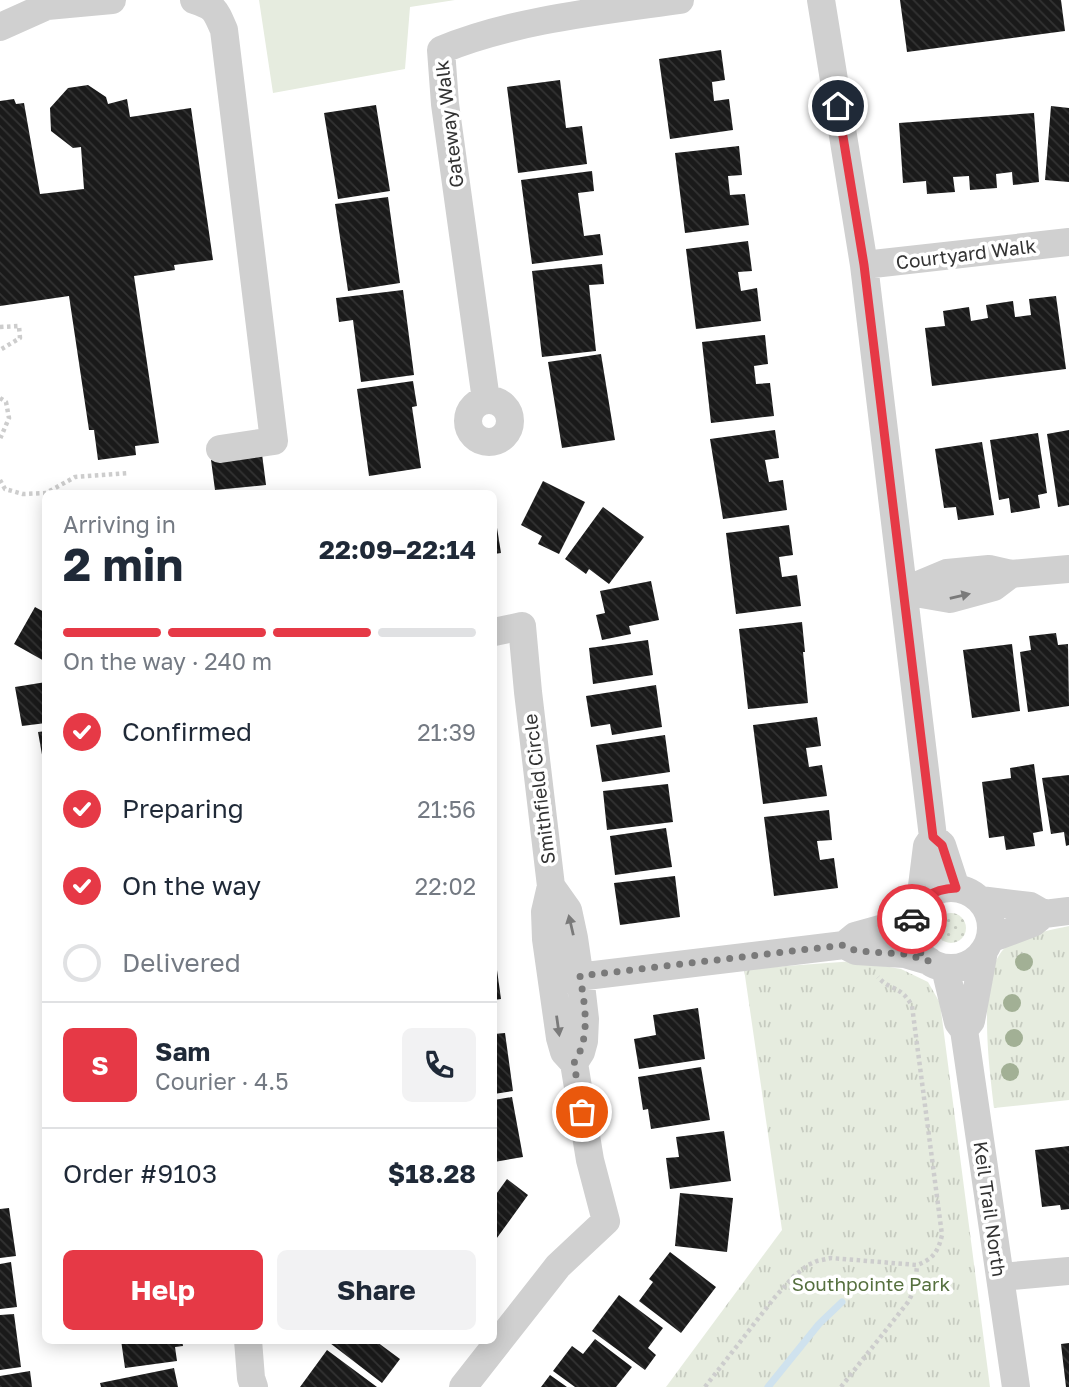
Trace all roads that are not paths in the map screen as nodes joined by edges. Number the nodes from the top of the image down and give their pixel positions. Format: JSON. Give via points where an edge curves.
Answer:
{"nodes":[{"id":1,"x":112,"y":0,"type":"edge"},
{"id":2,"x":194,"y":0,"type":"edge"},
{"id":3,"x":680,"y":0,"type":"edge"},
{"id":4,"x":821,"y":0,"type":"edge"},
{"id":5,"x":46,"y":3,"type":"edge"},
{"id":6,"x":0,"y":26,"type":"edge"},
{"id":7,"x":1069,"y":242,"type":"edge"},
{"id":8,"x":864,"y":265,"type":"junction"},
{"id":9,"x":486,"y":400,"type":"dead end"},
{"id":10,"x":220,"y":449,"type":"dead end"},
{"id":11,"x":1069,"y":569,"type":"edge"},
{"id":12,"x":904,"y":591,"type":"junction"},
{"id":13,"x":497,"y":631,"type":"edge"},
{"id":14,"x":933,"y":837,"type":"junction"},
{"id":15,"x":551,"y":886,"type":"junction"},
{"id":16,"x":968,"y":894,"type":"junction"},
{"id":17,"x":917,"y":909,"type":"junction"},
{"id":18,"x":1057,"y":912,"type":"edge"},
{"id":19,"x":844,"y":945,"type":"junction"},
{"id":20,"x":987,"y":945,"type":"junction"},
{"id":21,"x":937,"y":964,"type":"junction"},
{"id":22,"x":580,"y":976,"type":"junction"},
{"id":23,"x":552,"y":980,"type":"junction"},
{"id":24,"x":964,"y":1030,"type":"junction"},
{"id":25,"x":574,"y":1063,"type":"junction"},
{"id":26,"x":1069,"y":1271,"type":"edge"},
{"id":27,"x":1001,"y":1277,"type":"junction"},
{"id":28,"x":248,"y":1344,"type":"edge"},
{"id":29,"x":497,"y":1344,"type":"edge"},
{"id":30,"x":497,"y":1344,"type":"edge"},
{"id":31,"x":254,"y":1387,"type":"edge"},
{"id":32,"x":463,"y":1387,"type":"edge"},
{"id":33,"x":1016,"y":1387,"type":"edge"}],
"edges":[{"from":1,"to":5,"type":"street"},
{"from":2,"to":10,"type":"street","via":[[211,6],[224,30],[274,441]]},
{"from":3,"to":9,"type":"street","name":"Gateway Walk","via":[[489,33],[441,50]]},
{"from":4,"to":8,"type":"street"},
{"from":5,"to":6,"type":"street"},
{"from":7,"to":8,"type":"street","name":"Courtyard Walk"},
{"from":8,"to":12,"type":"street"},
{"from":11,"to":12,"type":"street","via":[[947,573]]},
{"from":12,"to":14,"type":"street"},
{"from":13,"to":15,"type":"street","name":"Smithfield Circle","via":[[522,626]]},
{"from":14,"to":16,"type":"street"},
{"from":14,"to":17,"type":"street","via":[[927,846]]},
{"from":22,"to":15,"type":"street","one_way":true,"via":[[568,910]]},
{"from":15,"to":23,"type":"street","name":"Smithfield Circle","via":[[545,912]]},
{"from":16,"to":17,"type":"street","via":[[943,888],[931,893]]},
{"from":16,"to":18,"type":"street"},
{"from":16,"to":20,"type":"street","via":[[988,912]]},
{"from":17,"to":19,"type":"street","via":[[891,926],[855,936]]},
{"from":17,"to":21,"type":"street","via":[[911,929],[913,942],[919,953]]},
{"from":18,"to":20,"type":"street"},
{"from":19,"to":21,"type":"street"},
{"from":19,"to":22,"type":"street"},
{"from":20,"to":21,"type":"street","via":[[967,965]]},
{"from":20,"to":24,"type":"street","via":[[971,1021]]},
{"from":21,"to":24,"type":"street","name":"Keil Trail North"},
{"from":22,"to":23,"type":"street"},
{"from":22,"to":25,"type":"street","via":[[584,1041]]},
{"from":23,"to":25,"type":"street","name":"Smithfield Circle","one_way":true,"via":[[559,1038]]},
{"from":24,"to":27,"type":"street","name":"Keil Trail North"},
{"from":25,"to":30,"type":"street","via":[[606,1222],[558,1266]]},
{"from":26,"to":27,"type":"street"},
{"from":27,"to":33,"type":"street","name":"Keil Trail North"},
{"from":28,"to":31,"type":"street"},
{"from":29,"to":32,"type":"street"}]}
